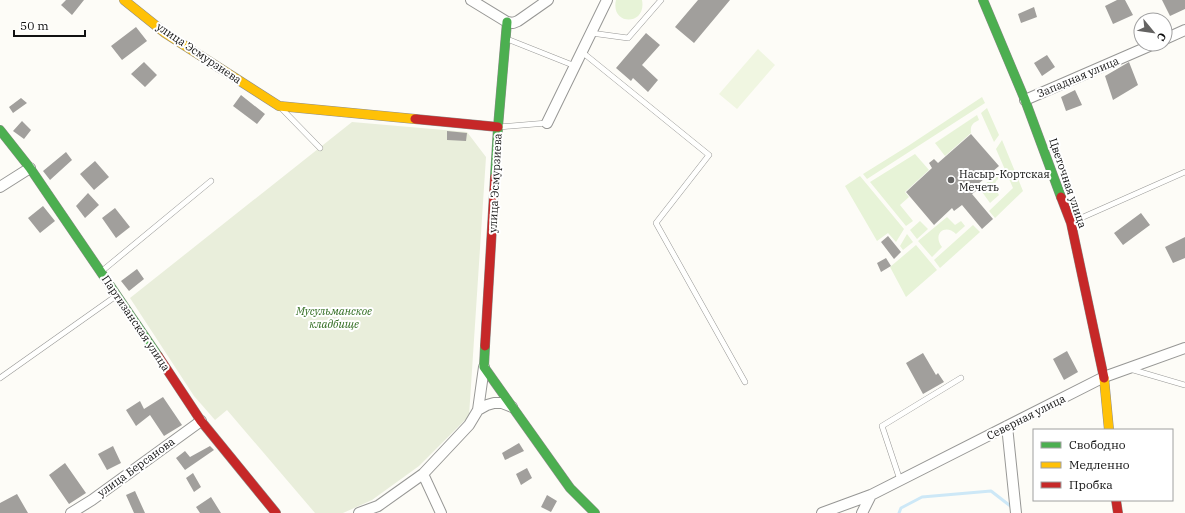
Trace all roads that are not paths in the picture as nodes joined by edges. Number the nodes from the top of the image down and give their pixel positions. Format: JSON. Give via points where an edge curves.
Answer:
{"nodes":[{"id":1,"x":124,"y":0,"type":"edge"},
{"id":2,"x":471,"y":0,"type":"edge"},
{"id":3,"x":548,"y":0,"type":"edge"},
{"id":4,"x":607,"y":0,"type":"edge"},
{"id":5,"x":661,"y":0,"type":"edge"},
{"id":6,"x":983,"y":0,"type":"edge"},
{"id":7,"x":507,"y":22,"type":"junction"},
{"id":8,"x":1185,"y":30,"type":"edge"},
{"id":9,"x":591,"y":33,"type":"junction"},
{"id":10,"x":1173,"y":35,"type":"edge"},
{"id":11,"x":506,"y":39,"type":"junction"},
{"id":12,"x":582,"y":52,"type":"junction"},
{"id":13,"x":1136,"y":52,"type":"edge"},
{"id":14,"x":575,"y":66,"type":"junction"},
{"id":15,"x":1025,"y":100,"type":"junction"},
{"id":16,"x":279,"y":106,"type":"junction"},
{"id":17,"x":547,"y":123,"type":"joint"},
{"id":18,"x":498,"y":127,"type":"junction"},
{"id":19,"x":0,"y":130,"type":"edge"},
{"id":20,"x":320,"y":148,"type":"dead end"},
{"id":21,"x":30,"y":168,"type":"junction"},
{"id":22,"x":1185,"y":172,"type":"edge"},
{"id":23,"x":211,"y":181,"type":"dead end"},
{"id":24,"x":0,"y":187,"type":"edge"},
{"id":25,"x":1070,"y":223,"type":"junction"},
{"id":26,"x":101,"y":272,"type":"junction"},
{"id":27,"x":117,"y":295,"type":"junction"},
{"id":28,"x":1185,"y":348,"type":"edge"},
{"id":29,"x":484,"y":367,"type":"junction"},
{"id":30,"x":1128,"y":369,"type":"junction"},
{"id":31,"x":1104,"y":377,"type":"junction"},
{"id":32,"x":0,"y":378,"type":"edge"},
{"id":33,"x":961,"y":378,"type":"dead end"},
{"id":34,"x":745,"y":382,"type":"dead end"},
{"id":35,"x":1185,"y":385,"type":"edge"},
{"id":36,"x":512,"y":407,"type":"junction"},
{"id":37,"x":478,"y":410,"type":"junction"},
{"id":38,"x":201,"y":420,"type":"junction"},
{"id":39,"x":1007,"y":426,"type":"junction"},
{"id":40,"x":1109,"y":429,"type":"edge"},
{"id":41,"x":423,"y":474,"type":"junction"},
{"id":42,"x":900,"y":480,"type":"junction"},
{"id":43,"x":871,"y":495,"type":"junction"},
{"id":44,"x":1116,"y":501,"type":"edge"},
{"id":45,"x":71,"y":513,"type":"edge"},
{"id":46,"x":276,"y":513,"type":"edge"},
{"id":47,"x":359,"y":513,"type":"edge"},
{"id":48,"x":442,"y":513,"type":"edge"},
{"id":49,"x":595,"y":513,"type":"edge"},
{"id":50,"x":822,"y":513,"type":"edge"},
{"id":51,"x":862,"y":513,"type":"edge"},
{"id":52,"x":1016,"y":513,"type":"edge"},
{"id":53,"x":1118,"y":513,"type":"edge"}],
"edges":[{"from":1,"to":16,"type":"street","name":"улица Эсмурзиева","via":[[165,33]]},
{"from":2,"to":7,"type":"street"},
{"from":3,"to":7,"type":"street","via":[[518,21]]},
{"from":4,"to":9,"type":"street"},
{"from":5,"to":9,"type":"lane","via":[[628,38]]},
{"from":6,"to":15,"type":"street","name":"Цветочная улица"},
{"from":7,"to":11,"type":"street"},
{"from":8,"to":10,"type":"street"},
{"from":9,"to":12,"type":"street"},
{"from":11,"to":14,"type":"lane"},
{"from":11,"to":18,"type":"street"},
{"from":12,"to":14,"type":"street"},
{"from":12,"to":34,"type":"lane","via":[[709,155],[656,223]]},
{"from":13,"to":15,"type":"street","name":"Западная улица"},
{"from":14,"to":17,"type":"street"},
{"from":15,"to":25,"type":"street","name":"Цветочная улица"},
{"from":16,"to":18,"type":"street","name":"улица Эсмурзиева"},
{"from":16,"to":20,"type":"lane"},
{"from":17,"to":18,"type":"lane"},
{"from":18,"to":29,"type":"street","name":"улица Эсмурзиева"},
{"from":19,"to":21,"type":"street","name":"Партизанская улица"},
{"from":21,"to":24,"type":"street"},
{"from":21,"to":26,"type":"street","name":"Партизанская улица"},
{"from":22,"to":25,"type":"lane"},
{"from":23,"to":26,"type":"lane"},
{"from":25,"to":31,"type":"street","name":"Цветочная улица"},
{"from":26,"to":27,"type":"street","name":"Партизанская улица"},
{"from":27,"to":32,"type":"lane"},
{"from":27,"to":38,"type":"street","name":"Партизанская улица"},
{"from":28,"to":30,"type":"street","name":"Северная улица"},
{"from":29,"to":36,"type":"street"},
{"from":29,"to":37,"type":"street"},
{"from":30,"to":31,"type":"street","name":"Северная улица"},
{"from":30,"to":35,"type":"lane"},
{"from":31,"to":39,"type":"street","name":"Северная улица"},
{"from":31,"to":40,"type":"street","name":"Цветочная улица"},
{"from":33,"to":42,"type":"lane","via":[[882,426]]},
{"from":36,"to":37,"type":"street","via":[[494,403]]},
{"from":36,"to":49,"type":"street","via":[[570,488]]},
{"from":37,"to":41,"type":"street","via":[[469,425]]},
{"from":38,"to":45,"type":"street","name":"улица Берсанова"},
{"from":38,"to":46,"type":"street","name":"Партизанская улица"},
{"from":39,"to":42,"type":"street","name":"Северная улица"},
{"from":39,"to":52,"type":"street"},
{"from":41,"to":47,"type":"street","via":[[378,506]]},
{"from":41,"to":48,"type":"street"},
{"from":42,"to":43,"type":"street","name":"Северная улица"},
{"from":43,"to":50,"type":"street"},
{"from":43,"to":51,"type":"street"},
{"from":44,"to":53,"type":"street"}]}
